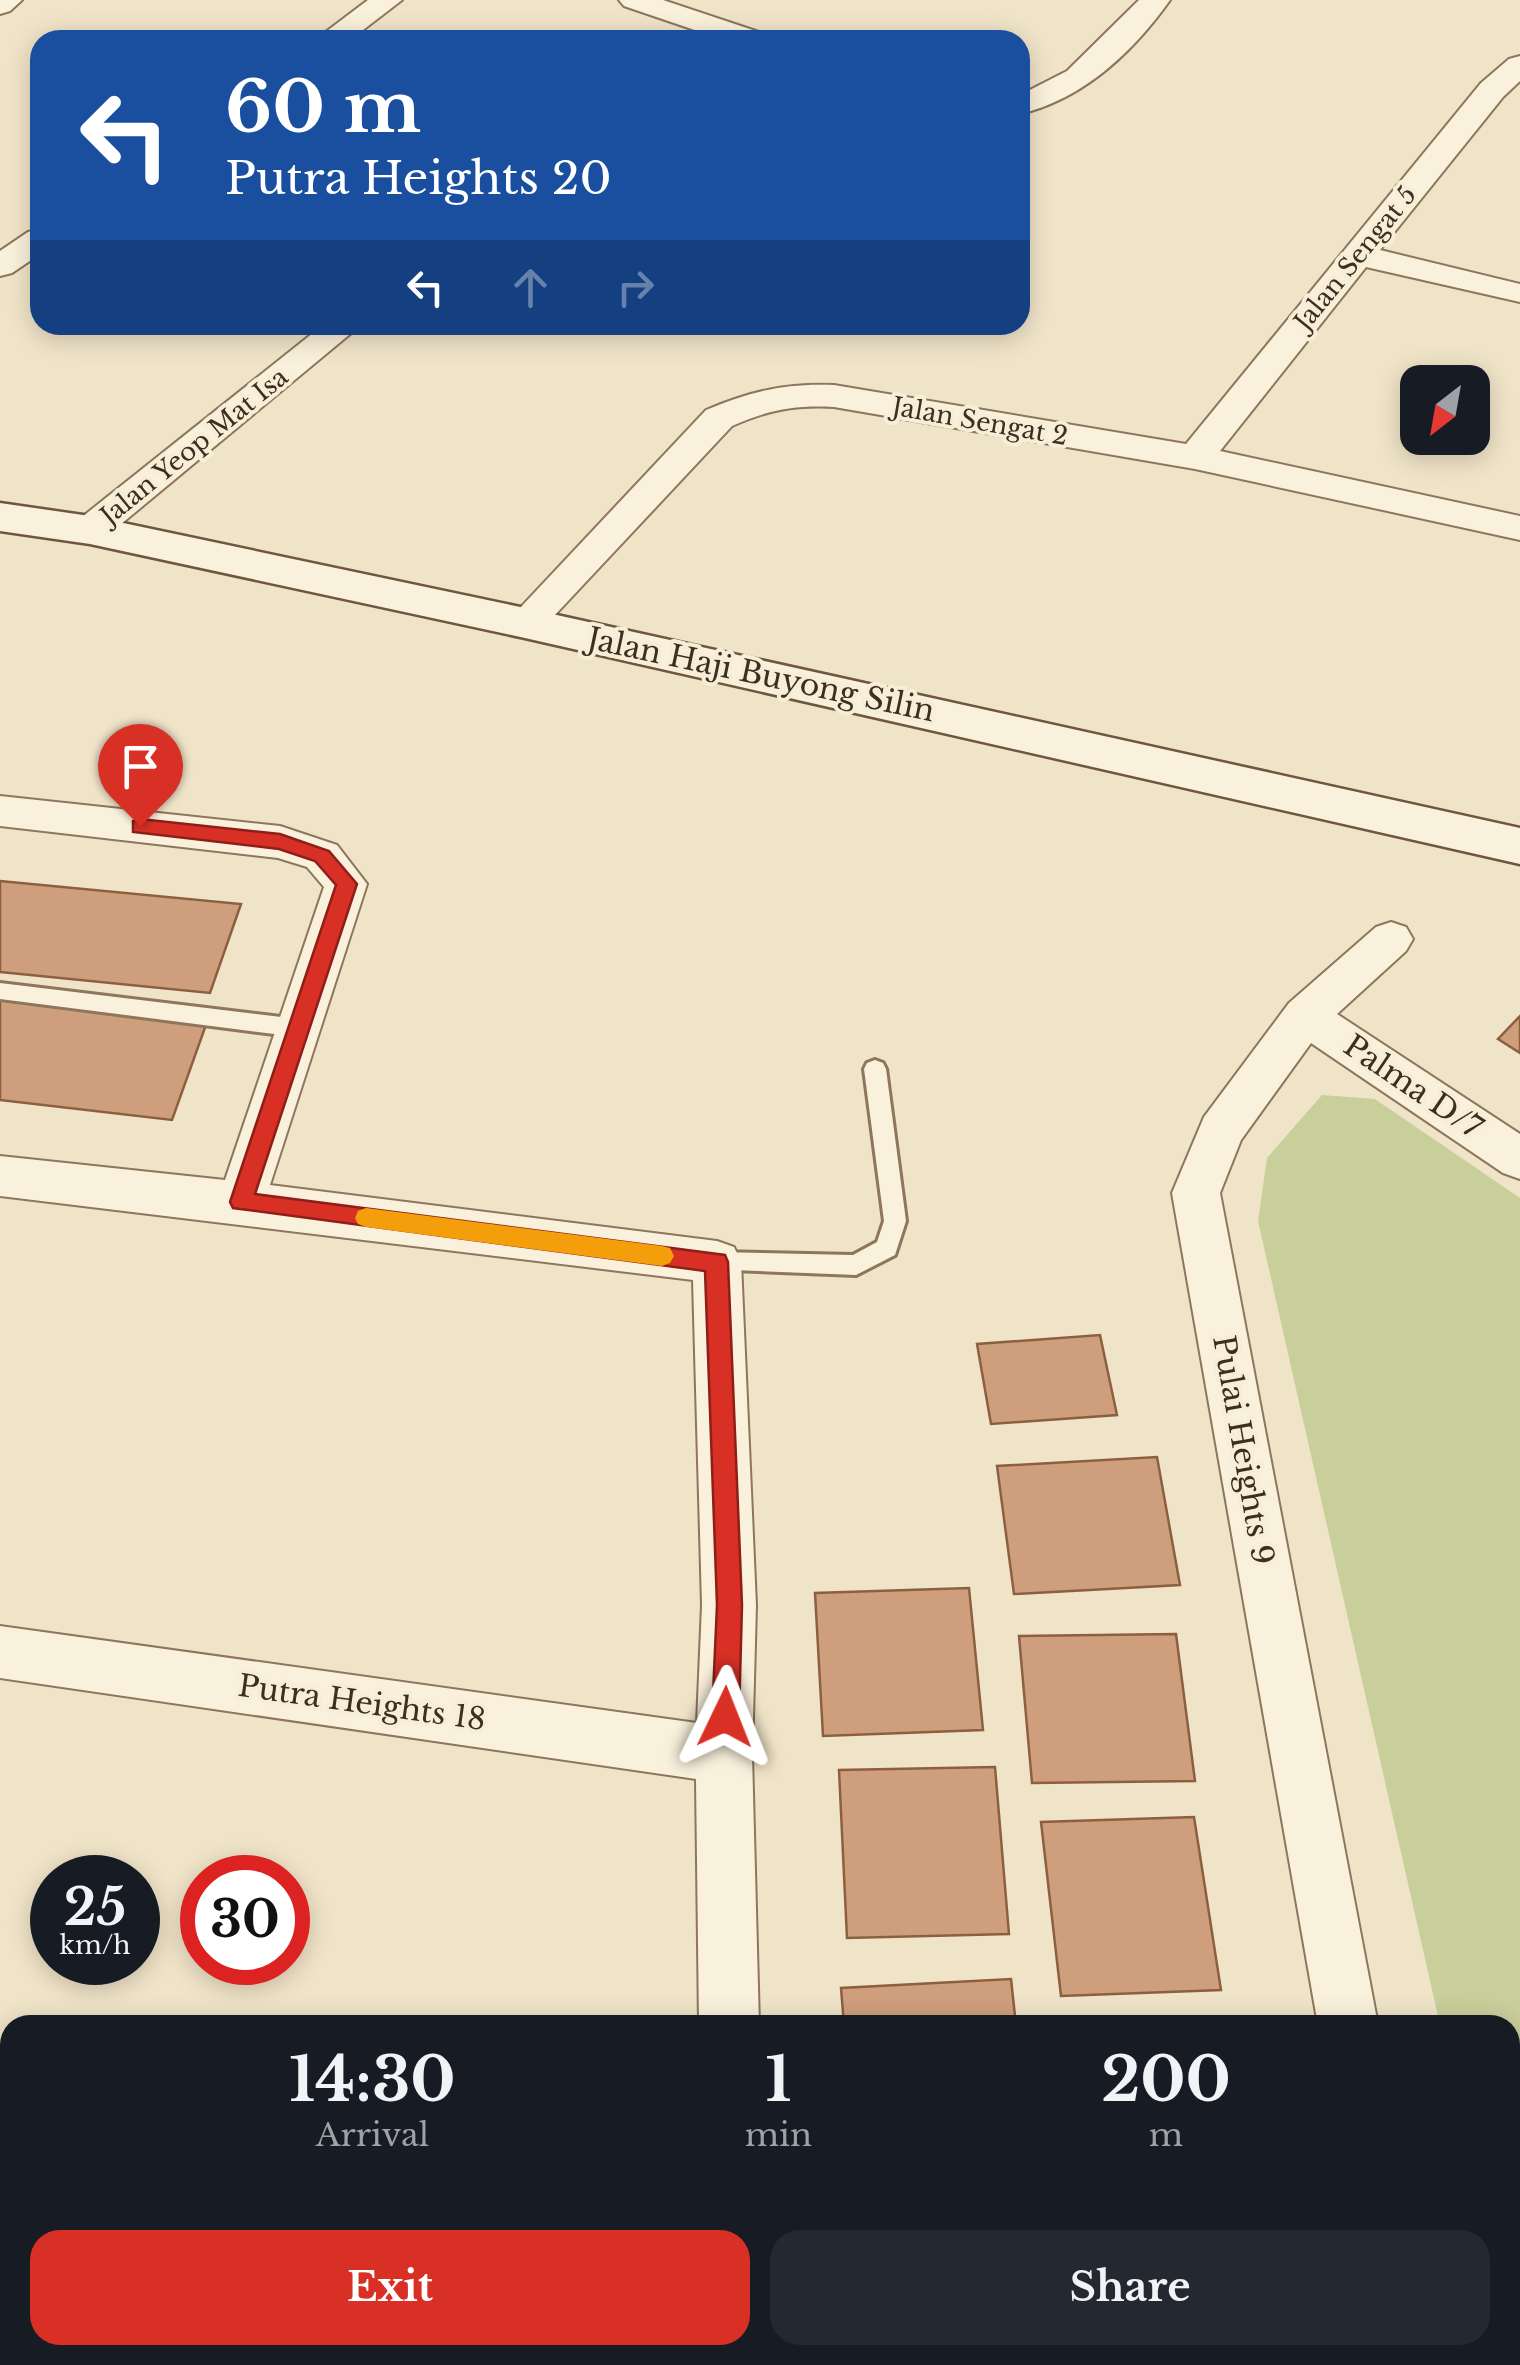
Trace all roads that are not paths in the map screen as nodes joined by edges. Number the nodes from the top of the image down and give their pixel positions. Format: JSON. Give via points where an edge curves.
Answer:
{"nodes":[{"id":1,"x":8,"y":0,"type":"edge"},
{"id":2,"x":387,"y":0,"type":"edge"},
{"id":3,"x":634,"y":0,"type":"edge"},
{"id":4,"x":1155,"y":0,"type":"edge"},
{"id":5,"x":0,"y":5,"type":"edge"},
{"id":6,"x":344,"y":30,"type":"edge"},
{"id":7,"x":697,"y":30,"type":"edge"},
{"id":8,"x":1520,"y":65,"type":"edge"},
{"id":9,"x":1030,"y":102,"type":"edge"},
{"id":10,"x":30,"y":246,"type":"edge"},
{"id":11,"x":1357,"y":255,"type":"junction"},
{"id":12,"x":0,"y":266,"type":"edge"},
{"id":13,"x":1514,"y":293,"type":"dead end"},
{"id":14,"x":332,"y":335,"type":"edge"},
{"id":15,"x":1195,"y":457,"type":"junction"},
{"id":16,"x":0,"y":517,"type":"edge"},
{"id":17,"x":1520,"y":528,"type":"edge"},
{"id":18,"x":90,"y":530,"type":"junction"},
{"id":19,"x":525,"y":623,"type":"junction"},
{"id":20,"x":0,"y":811,"type":"edge"},
{"id":21,"x":1520,"y":846,"type":"edge"},
{"id":22,"x":1391,"y":939,"type":"dead end"},
{"id":23,"x":0,"y":991,"type":"edge"},
{"id":24,"x":1305,"y":1016,"type":"junction"},
{"id":25,"x":298,"y":1028,"type":"junction"},
{"id":26,"x":875,"y":1069,"type":"dead end"},
{"id":27,"x":1520,"y":1159,"type":"edge"},
{"id":28,"x":2,"y":1181,"type":"edge"},
{"id":29,"x":241,"y":1202,"type":"junction"},
{"id":30,"x":716,"y":1262,"type":"junction"},
{"id":31,"x":0,"y":1652,"type":"edge"},
{"id":32,"x":724,"y":1755,"type":"junction"},
{"id":33,"x":729,"y":2015,"type":"edge"},
{"id":34,"x":1346,"y":2015,"type":"edge"}],
"edges":[{"from":1,"to":5,"type":"street"},
{"from":2,"to":6,"type":"street"},
{"from":3,"to":7,"type":"street"},
{"from":4,"to":9,"type":"street","via":[[1063,88]]},
{"from":8,"to":11,"type":"street","name":"Jalan Sengat 5"},
{"from":10,"to":12,"type":"street"},
{"from":11,"to":13,"type":"street"},
{"from":11,"to":15,"type":"street","name":"Jalan Sengat 5"},
{"from":14,"to":18,"type":"street","name":"Jalan Yeop Mat Isa"},
{"from":15,"to":17,"type":"street","name":"Jalan Sengat 2"},
{"from":15,"to":19,"type":"street","name":"Jalan Sengat 2","via":[[834,396],[764,399],[719,418]]},
{"from":16,"to":18,"type":"street","name":"Jalan Haji Buyong Silin"},
{"from":18,"to":19,"type":"street","name":"Jalan Haji Buyong Silin"},
{"from":19,"to":21,"type":"street","name":"Jalan Haji Buyong Silin"},
{"from":20,"to":25,"type":"street","via":[[280,842],[322,856],[346,884]]},
{"from":22,"to":24,"type":"street","name":"Pulai Heights 9"},
{"from":23,"to":25,"type":"lane"},
{"from":24,"to":27,"type":"street","name":"Palma D/7"},
{"from":24,"to":34,"type":"street","name":"Pulai Heights 9","via":[[1222,1131],[1196,1193]]},
{"from":25,"to":29,"type":"street"},
{"from":26,"to":30,"type":"lane","via":[[894,1222],[887,1248],[856,1265]]},
{"from":28,"to":29,"type":"street"},
{"from":29,"to":30,"type":"street"},
{"from":30,"to":32,"type":"street","via":[[730,1605]]},
{"from":31,"to":32,"type":"street","name":"Putra Heights 18"},
{"from":32,"to":33,"type":"street"}]}
